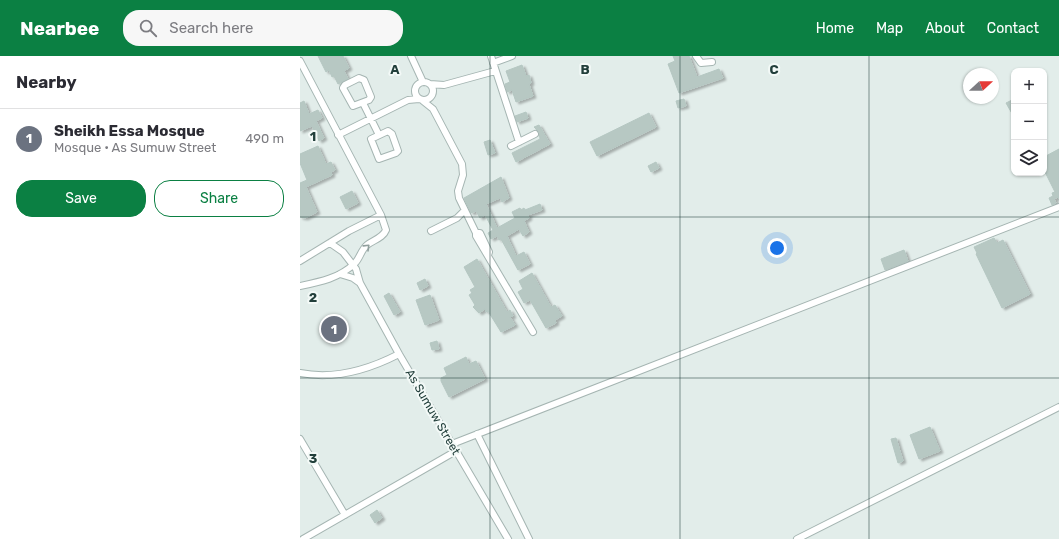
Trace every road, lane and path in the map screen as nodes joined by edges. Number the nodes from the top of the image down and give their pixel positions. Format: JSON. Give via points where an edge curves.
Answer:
{"nodes":[{"id":1,"x":411,"y":56,"type":"edge"},
{"id":2,"x":491,"y":56,"type":"edge"},
{"id":3,"x":512,"y":56,"type":"edge"},
{"id":4,"x":696,"y":56,"type":"edge"},
{"id":5,"x":300,"y":61,"type":"edge"},
{"id":6,"x":712,"y":62,"type":"dead end"},
{"id":7,"x":493,"y":63,"type":"junction"},
{"id":8,"x":495,"y":71,"type":"junction"},
{"id":9,"x":423,"y":82,"type":"junction"},
{"id":10,"x":430,"y":84,"type":"junction"},
{"id":11,"x":444,"y":86,"type":"junction"},
{"id":12,"x":414,"y":91,"type":"junction"},
{"id":13,"x":433,"y":94,"type":"junction"},
{"id":14,"x":408,"y":100,"type":"junction"},
{"id":15,"x":421,"y":100,"type":"junction"},
{"id":16,"x":363,"y":103,"type":"junction"},
{"id":17,"x":433,"y":109,"type":"junction"},
{"id":18,"x":371,"y":118,"type":"junction"},
{"id":19,"x":379,"y":134,"type":"junction"},
{"id":20,"x":535,"y":134,"type":"dead end"},
{"id":21,"x":338,"y":135,"type":"junction"},
{"id":22,"x":519,"y":142,"type":"junction"},
{"id":23,"x":511,"y":146,"type":"dead end"},
{"id":24,"x":1059,"y":207,"type":"edge"},
{"id":25,"x":464,"y":211,"type":"junction"},
{"id":26,"x":381,"y":215,"type":"junction"},
{"id":27,"x":432,"y":231,"type":"dead end"},
{"id":28,"x":330,"y":243,"type":"junction"},
{"id":29,"x":300,"y":261,"type":"edge"},
{"id":30,"x":353,"y":265,"type":"junction"},
{"id":31,"x":340,"y":274,"type":"junction"},
{"id":32,"x":360,"y":284,"type":"junction"},
{"id":33,"x":300,"y":286,"type":"edge"},
{"id":34,"x":533,"y":332,"type":"dead end"},
{"id":35,"x":399,"y":354,"type":"junction"},
{"id":36,"x":300,"y":373,"type":"edge"},
{"id":37,"x":1059,"y":407,"type":"edge"},
{"id":38,"x":477,"y":434,"type":"junction"},
{"id":39,"x":300,"y":439,"type":"edge"},
{"id":40,"x":452,"y":444,"type":"junction"},
{"id":41,"x":456,"y":451,"type":"junction"},
{"id":42,"x":345,"y":515,"type":"junction"},
{"id":43,"x":303,"y":539,"type":"edge"},
{"id":44,"x":508,"y":539,"type":"edge"},
{"id":45,"x":529,"y":539,"type":"edge"},
{"id":46,"x":797,"y":539,"type":"edge"}],
"edges":[{"from":1,"to":9,"type":"street"},
{"from":2,"to":7,"type":"street"},
{"from":3,"to":7,"type":"street"},
{"from":4,"to":6,"type":"street","via":[[701,63]]},
{"from":5,"to":21,"type":"street"},
{"from":7,"to":8,"type":"street"},
{"from":8,"to":11,"type":"street"},
{"from":8,"to":22,"type":"street"},
{"from":9,"to":10,"type":"street"},
{"from":9,"to":12,"type":"street","via":[[418,84]]},
{"from":10,"to":11,"type":"street"},
{"from":10,"to":13,"type":"street"},
{"from":11,"to":13,"type":"street"},
{"from":12,"to":14,"type":"street"},
{"from":12,"to":15,"type":"street"},
{"from":13,"to":15,"type":"street","via":[[429,99]]},
{"from":13,"to":17,"type":"street"},
{"from":14,"to":15,"type":"street"},
{"from":14,"to":18,"type":"street"},
{"from":15,"to":17,"type":"street"},
{"from":16,"to":16,"type":"street","via":[[371,96],[363,79],[359,78],[344,85],[343,89],[352,106]]},
{"from":16,"to":18,"type":"street"},
{"from":17,"to":25,"type":"street","via":[[463,167],[464,175],[458,194]]},
{"from":18,"to":19,"type":"street"},
{"from":18,"to":21,"type":"street"},
{"from":19,"to":19,"type":"street","via":[[370,140],[378,159],[397,152],[391,133],[387,131]]},
{"from":20,"to":22,"type":"street"},
{"from":21,"to":26,"type":"street"},
{"from":22,"to":23,"type":"street"},
{"from":24,"to":38,"type":"street"},
{"from":25,"to":27,"type":"street","via":[[460,216]]},
{"from":25,"to":34,"type":"street","via":[[485,254],[488,255]]},
{"from":26,"to":28,"type":"street"},
{"from":30,"to":26,"type":"street","one_way":true,"via":[[367,246],[385,232],[386,227]]},
{"from":28,"to":29,"type":"street"},
{"from":28,"to":30,"type":"street","name":"As Sumuw Street","via":[[343,252]]},
{"from":30,"to":31,"type":"street"},
{"from":30,"to":32,"type":"street","name":"As Sumuw Street"},
{"from":31,"to":32,"type":"street","via":[[353,278]]},
{"from":31,"to":33,"type":"street"},
{"from":32,"to":35,"type":"street","name":"As Sumuw Street"},
{"from":35,"to":36,"type":"street","via":[[353,372],[329,375]]},
{"from":35,"to":40,"type":"street","name":"As Sumuw Street"},
{"from":37,"to":46,"type":"street"},
{"from":38,"to":40,"type":"street"},
{"from":38,"to":45,"type":"street"},
{"from":39,"to":42,"type":"street"},
{"from":40,"to":41,"type":"street","name":"As Sumuw Street"},
{"from":41,"to":42,"type":"street"},
{"from":41,"to":44,"type":"street","name":"As Sumuw Street"},
{"from":42,"to":43,"type":"street"}]}
